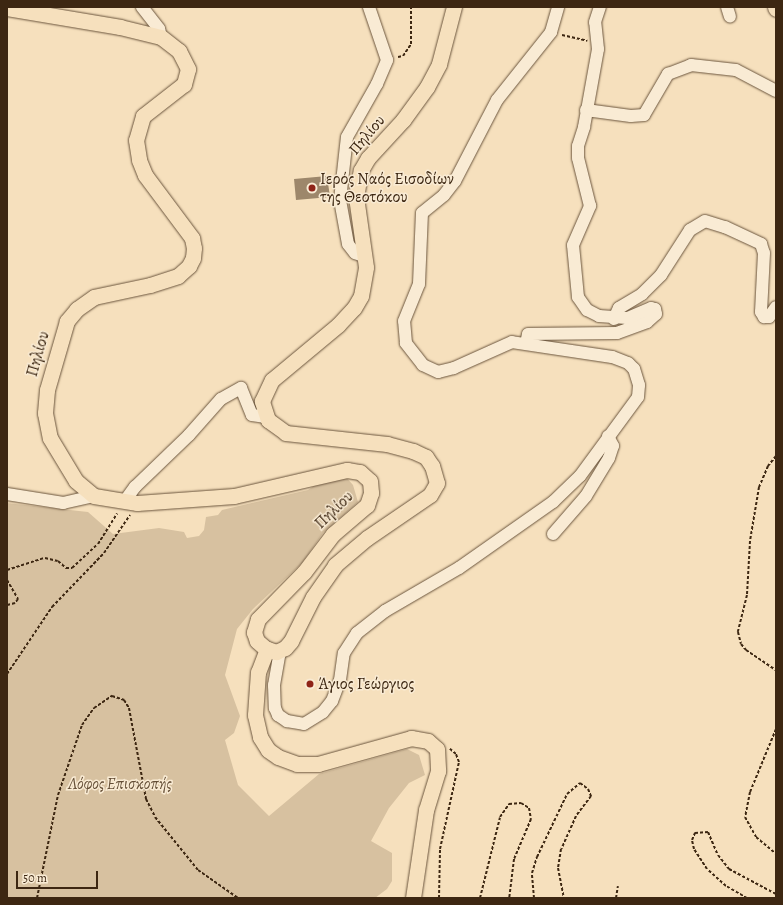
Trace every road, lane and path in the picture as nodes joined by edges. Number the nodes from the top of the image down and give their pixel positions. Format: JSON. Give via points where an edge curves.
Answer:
{"nodes":[{"id":1,"x":142,"y":7,"type":"edge"},
{"id":2,"x":369,"y":7,"type":"edge"},
{"id":3,"x":411,"y":7,"type":"edge"},
{"id":4,"x":454,"y":7,"type":"edge"},
{"id":5,"x":558,"y":7,"type":"edge"},
{"id":6,"x":600,"y":7,"type":"edge"},
{"id":7,"x":7,"y":8,"type":"edge"},
{"id":8,"x":551,"y":32,"type":"junction"},
{"id":9,"x":161,"y":38,"type":"junction"},
{"id":10,"x":599,"y":44,"type":"junction"},
{"id":11,"x":387,"y":56,"type":"junction"},
{"id":12,"x":776,"y":91,"type":"edge"},
{"id":13,"x":586,"y":110,"type":"junction"},
{"id":14,"x":364,"y":256,"type":"junction"},
{"id":15,"x":776,"y":306,"type":"edge"},
{"id":16,"x":614,"y":319,"type":"junction"},
{"id":17,"x":526,"y":343,"type":"junction"},
{"id":18,"x":266,"y":417,"type":"junction"},
{"id":19,"x":608,"y":436,"type":"junction"},
{"id":20,"x":776,"y":456,"type":"edge"},
{"id":21,"x":7,"y":494,"type":"edge"},
{"id":22,"x":94,"y":496,"type":"junction"},
{"id":23,"x":130,"y":502,"type":"junction"},
{"id":24,"x":553,"y":534,"type":"dead end"},
{"id":25,"x":7,"y":570,"type":"edge"},
{"id":26,"x":7,"y":580,"type":"edge"},
{"id":27,"x":7,"y":604,"type":"edge"},
{"id":28,"x":274,"y":650,"type":"junction"},
{"id":29,"x":776,"y":670,"type":"edge"},
{"id":30,"x":7,"y":674,"type":"edge"},
{"id":31,"x":776,"y":729,"type":"edge"},
{"id":32,"x":437,"y":749,"type":"junction"},
{"id":33,"x":776,"y":854,"type":"edge"},
{"id":34,"x":618,"y":886,"type":"dead end"},
{"id":35,"x":776,"y":894,"type":"edge"},
{"id":36,"x":37,"y":898,"type":"edge"},
{"id":37,"x":238,"y":898,"type":"edge"},
{"id":38,"x":414,"y":898,"type":"edge"},
{"id":39,"x":439,"y":898,"type":"edge"},
{"id":40,"x":480,"y":898,"type":"edge"},
{"id":41,"x":509,"y":898,"type":"edge"},
{"id":42,"x":534,"y":898,"type":"edge"},
{"id":43,"x":564,"y":898,"type":"edge"},
{"id":44,"x":616,"y":898,"type":"edge"},
{"id":45,"x":747,"y":898,"type":"edge"}],
"edges":[{"from":1,"to":9,"type":"street","via":[[159,29]]},
{"from":2,"to":11,"type":"street"},
{"from":3,"to":11,"type":"path","via":[[412,34],[409,48],[403,56]]},
{"from":4,"to":14,"type":"main road","name":"Πηλίου","via":[[440,59],[430,82],[408,114],[368,158],[361,170],[356,197]]},
{"from":5,"to":8,"type":"street"},
{"from":6,"to":10,"type":"street","via":[[595,22]]},
{"from":7,"to":9,"type":"main road","name":"Πηλίου","via":[[120,27]]},
{"from":8,"to":10,"type":"path"},
{"from":8,"to":17,"type":"street","via":[[497,100],[455,181],[444,195],[422,212],[419,284],[404,325],[406,343],[411,353],[423,365],[438,372],[454,368],[507,342]]},
{"from":9,"to":22,"type":"main road","name":"Πηλίου","via":[[182,54],[189,73],[181,88],[141,120],[136,134],[137,153],[146,175],[190,233],[194,253],[189,266],[178,276],[94,297],[77,308],[66,325],[47,390],[45,419],[50,438],[64,464],[78,484]]},
{"from":10,"to":13,"type":"street"},
{"from":11,"to":14,"type":"street","via":[[385,69],[349,132],[345,147],[340,200],[343,225],[352,251]]},
{"from":12,"to":13,"type":"street","via":[[736,70],[691,65],[668,74],[644,114],[631,116]]},
{"from":13,"to":16,"type":"street","via":[[578,154],[590,206],[573,245],[578,297],[588,311]]},
{"from":14,"to":18,"type":"main road","name":"Πηλίου","via":[[366,276],[357,304],[338,325],[272,380],[262,401]]},
{"from":15,"to":16,"type":"street","via":[[769,317],[764,317],[761,312],[764,253],[761,244],[705,221],[690,230],[661,275],[642,294],[619,308]]},
{"from":16,"to":17,"type":"street","via":[[632,317],[648,308],[656,310],[650,320],[617,334],[528,334]]},
{"from":17,"to":19,"type":"street","via":[[612,357],[628,363],[634,369],[639,385],[638,397]]},
{"from":18,"to":23,"type":"street","via":[[252,415],[241,388],[221,399],[189,435],[139,482]]},
{"from":18,"to":28,"type":"main road","via":[[274,426],[291,435],[387,444],[413,450],[430,462],[437,479],[436,487],[430,495],[367,538],[335,565],[313,597],[293,637]]},
{"from":19,"to":24,"type":"street","via":[[613,446],[609,458],[586,496]]},
{"from":19,"to":28,"type":"street","via":[[580,476],[553,502],[472,559],[385,611],[357,633],[344,653],[340,680],[332,701],[323,712],[304,724],[287,720],[278,715],[275,708]]},
{"from":20,"to":29,"type":"path","via":[[768,466],[759,487],[750,541],[747,595],[738,632],[741,644],[746,650]]},
{"from":21,"to":22,"type":"street","via":[[63,503]]},
{"from":22,"to":23,"type":"main road","name":"Πηλίου"},
{"from":23,"to":25,"type":"path","via":[[98,544],[72,568],[66,568],[58,561],[45,558]]},
{"from":23,"to":28,"type":"main road","name":"Πηλίου","via":[[234,496],[347,470],[365,474],[371,485],[371,497],[367,504],[333,534],[304,572],[262,614],[256,624],[254,634],[258,643]]},
{"from":23,"to":30,"type":"path","via":[[124,525],[104,554],[52,607]]},
{"from":26,"to":27,"type":"path","via":[[18,599],[15,603]]},
{"from":28,"to":32,"type":"main road","via":[[258,672],[255,715],[260,737],[268,750],[278,758],[297,764],[318,764],[411,738],[428,742]]},
{"from":31,"to":33,"type":"path","via":[[750,792],[745,817],[756,838]]},
{"from":32,"to":38,"type":"main road","via":[[438,771],[426,810]]},
{"from":32,"to":39,"type":"path","via":[[446,748],[453,751],[459,762],[440,849]]},
{"from":34,"to":44,"type":"path"},
{"from":35,"to":45,"type":"path","via":[[729,869],[718,855],[708,832],[695,833],[692,844],[707,869],[726,886]]},
{"from":36,"to":37,"type":"path","via":[[58,795],[82,725],[94,708],[112,696],[124,700],[129,708],[146,798],[155,817],[198,870]]},
{"from":40,"to":41,"type":"path","via":[[500,817],[509,804],[521,803],[529,808],[531,819],[514,859]]},
{"from":42,"to":43,"type":"path","via":[[532,873],[537,857],[567,794],[580,783],[588,789],[591,796],[576,816],[561,849],[558,868]]}]}
